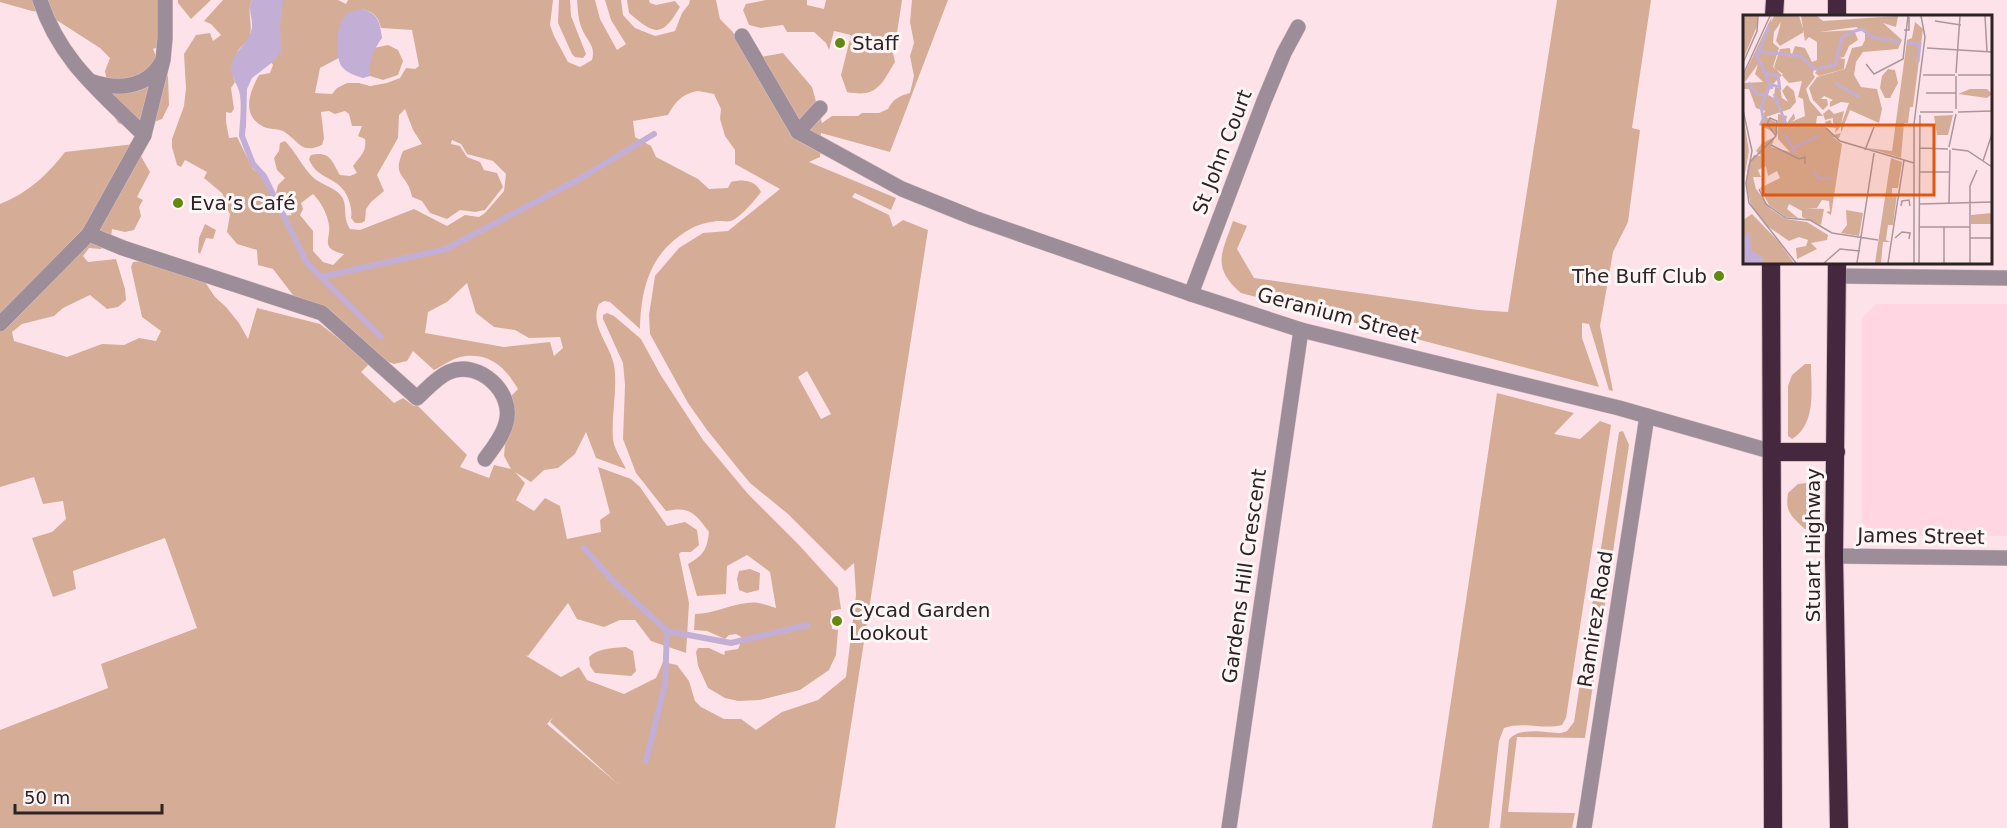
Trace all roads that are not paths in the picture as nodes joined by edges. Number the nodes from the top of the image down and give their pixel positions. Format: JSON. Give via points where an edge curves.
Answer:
{"nodes":[{"id":1,"x":40,"y":0,"type":"edge"},
{"id":2,"x":165,"y":0,"type":"edge"},
{"id":3,"x":1298,"y":27,"type":"dead end"},
{"id":4,"x":742,"y":36,"type":"dead end"},
{"id":5,"x":163,"y":60,"type":"junction"},
{"id":6,"x":90,"y":81,"type":"junction"},
{"id":7,"x":820,"y":108,"type":"dead end"},
{"id":8,"x":798,"y":132,"type":"junction"},
{"id":9,"x":144,"y":135,"type":"junction"},
{"id":10,"x":89,"y":234,"type":"junction"},
{"id":11,"x":1771,"y":264,"type":"edge"},
{"id":12,"x":1837,"y":269,"type":"edge"},
{"id":13,"x":2007,"y":278,"type":"edge"},
{"id":14,"x":1191,"y":294,"type":"junction"},
{"id":15,"x":0,"y":324,"type":"edge"},
{"id":16,"x":1301,"y":330,"type":"junction"},
{"id":17,"x":1647,"y":416,"type":"junction"},
{"id":18,"x":1773,"y":452,"type":"junction"},
{"id":19,"x":1836,"y":452,"type":"junction"},
{"id":20,"x":485,"y":459,"type":"dead end"},
{"id":21,"x":1834,"y":556,"type":"junction"},
{"id":22,"x":2007,"y":558,"type":"edge"},
{"id":23,"x":1229,"y":828,"type":"edge"},
{"id":24,"x":1584,"y":828,"type":"edge"},
{"id":25,"x":1773,"y":828,"type":"edge"},
{"id":26,"x":1839,"y":828,"type":"edge"}],
"edges":[{"from":1,"to":6,"type":"street","via":[[54,36],[74,66]]},
{"from":2,"to":5,"type":"street"},
{"from":3,"to":14,"type":"street","name":"St John Court","via":[[1264,101]]},
{"from":4,"to":8,"type":"street"},
{"from":5,"to":6,"type":"street","via":[[150,76],[132,86]]},
{"from":5,"to":9,"type":"street"},
{"from":6,"to":9,"type":"street"},
{"from":7,"to":8,"type":"street"},
{"from":8,"to":14,"type":"street","name":"Geranium Street","via":[[902,189]]},
{"from":9,"to":10,"type":"street"},
{"from":10,"to":15,"type":"street"},
{"from":10,"to":20,"type":"street","via":[[322,313],[417,399],[450,371],[469,370],[485,375],[500,388],[507,422]]},
{"from":11,"to":18,"type":"highway","name":"Stuart Highway"},
{"from":12,"to":13,"type":"street"},
{"from":12,"to":19,"type":"highway","name":"Stuart Highway"},
{"from":14,"to":16,"type":"street","name":"Geranium Street"},
{"from":16,"to":17,"type":"street","name":"Geranium Street"},
{"from":16,"to":23,"type":"street","name":"Gardens Hill Crescent"},
{"from":17,"to":18,"type":"street","name":"Geranium Street"},
{"from":17,"to":24,"type":"street","name":"Ramirez Road"},
{"from":18,"to":19,"type":"highway"},
{"from":18,"to":25,"type":"highway","name":"Stuart Highway"},
{"from":19,"to":21,"type":"highway","name":"Stuart Highway"},
{"from":21,"to":22,"type":"street","name":"James Street"},
{"from":21,"to":26,"type":"highway","name":"Stuart Highway"}]}
